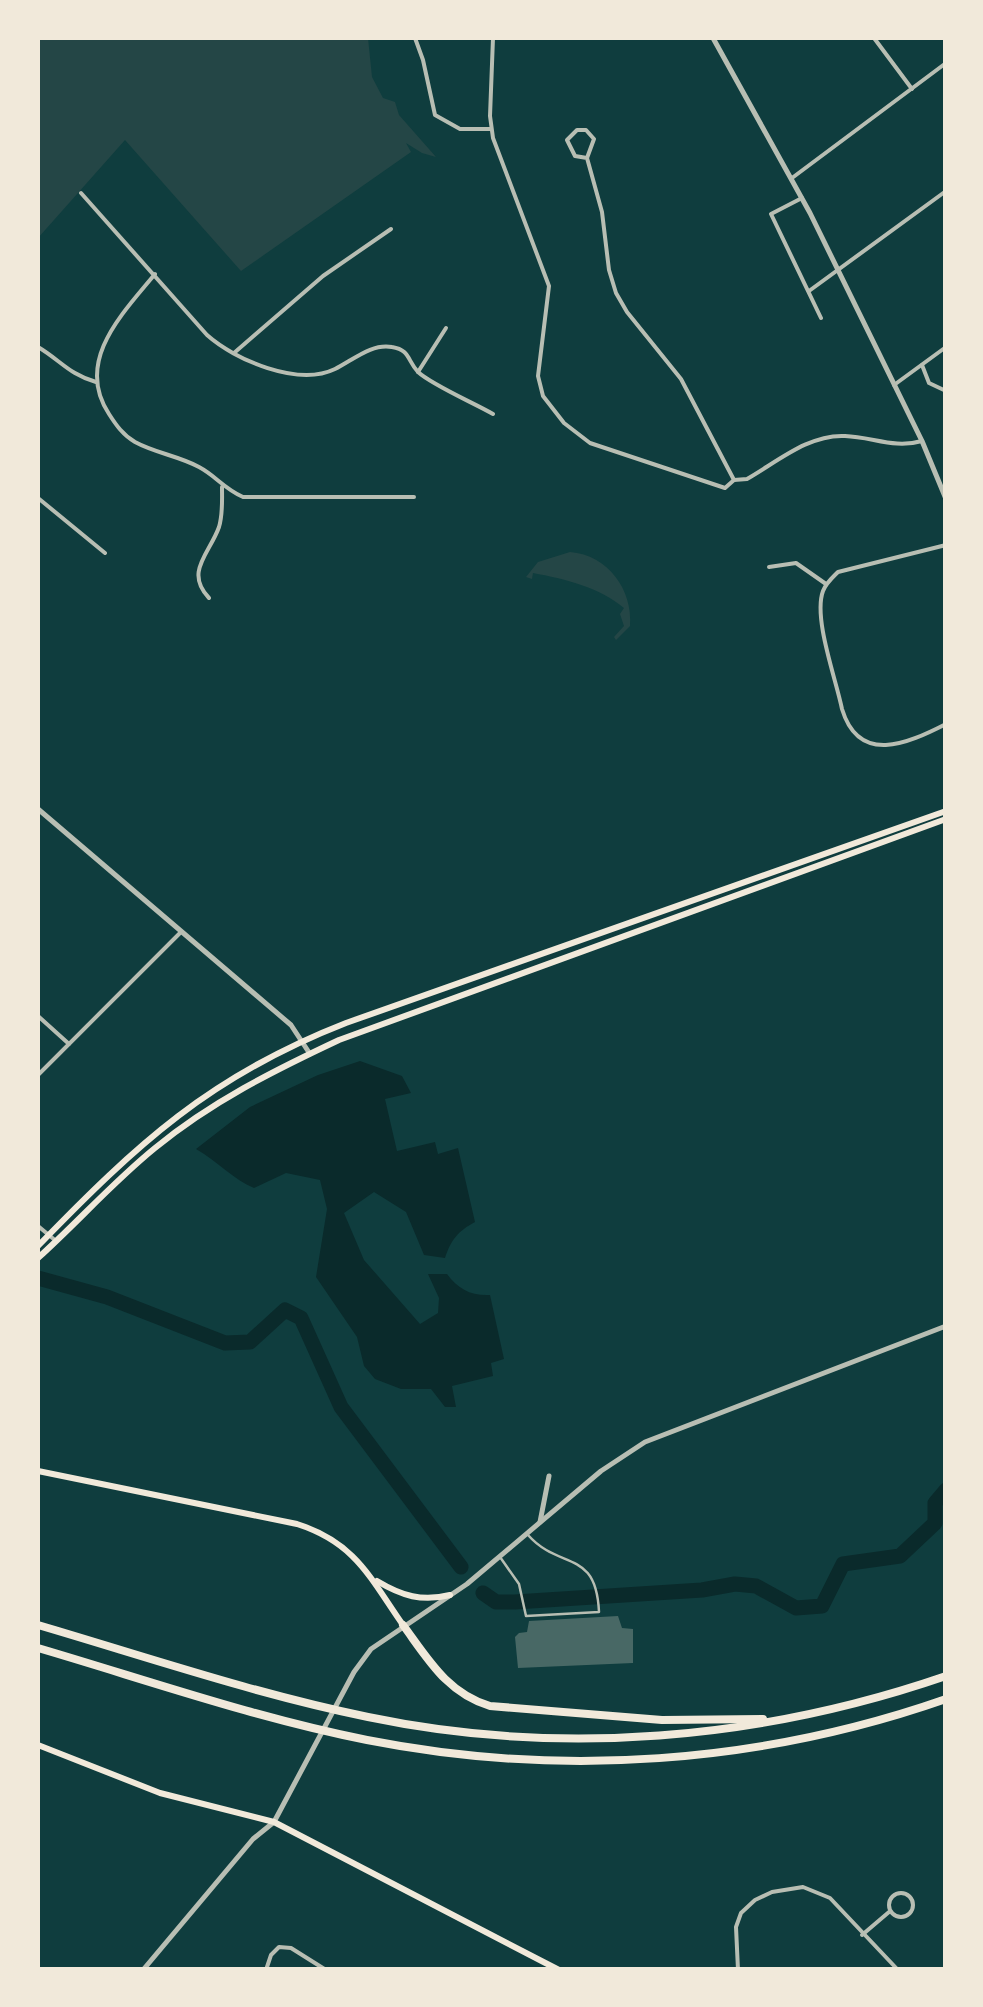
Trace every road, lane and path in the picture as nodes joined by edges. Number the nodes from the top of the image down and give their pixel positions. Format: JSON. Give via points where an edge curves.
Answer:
{"nodes":[{"id":1,"x":414,"y":38,"type":"edge"},
{"id":2,"x":492,"y":38,"type":"edge"},
{"id":3,"x":713,"y":38,"type":"edge"},
{"id":4,"x":874,"y":38,"type":"edge"},
{"id":5,"x":946,"y":63,"type":"edge"},
{"id":6,"x":912,"y":89,"type":"junction"},
{"id":7,"x":492,"y":129,"type":"junction"},
{"id":8,"x":587,"y":158,"type":"junction"},
{"id":9,"x":792,"y":178,"type":"junction"},
{"id":10,"x":946,"y":191,"type":"edge"},
{"id":11,"x":81,"y":193,"type":"dead end"},
{"id":12,"x":802,"y":198,"type":"junction"},
{"id":13,"x":390,"y":229,"type":"dead end"},
{"id":14,"x":837,"y":269,"type":"junction"},
{"id":15,"x":155,"y":274,"type":"junction"},
{"id":16,"x":809,"y":291,"type":"junction"},
{"id":17,"x":820,"y":318,"type":"dead end"},
{"id":18,"x":446,"y":328,"type":"dead end"},
{"id":19,"x":38,"y":347,"type":"edge"},
{"id":20,"x":946,"y":348,"type":"edge"},
{"id":21,"x":233,"y":354,"type":"junction"},
{"id":22,"x":922,"y":365,"type":"junction"},
{"id":23,"x":418,"y":372,"type":"junction"},
{"id":24,"x":96,"y":382,"type":"junction"},
{"id":25,"x":894,"y":384,"type":"junction"},
{"id":26,"x":946,"y":391,"type":"edge"},
{"id":27,"x":492,"y":414,"type":"dead end"},
{"id":28,"x":922,"y":442,"type":"junction"},
{"id":29,"x":734,"y":480,"type":"junction"},
{"id":30,"x":222,"y":487,"type":"junction"},
{"id":31,"x":414,"y":497,"type":"dead end"},
{"id":32,"x":38,"y":498,"type":"edge"},
{"id":33,"x":946,"y":499,"type":"edge"},
{"id":34,"x":946,"y":546,"type":"edge"},
{"id":35,"x":105,"y":553,"type":"dead end"},
{"id":36,"x":769,"y":567,"type":"dead end"},
{"id":37,"x":826,"y":584,"type":"junction"},
{"id":38,"x":208,"y":598,"type":"dead end"},
{"id":39,"x":946,"y":724,"type":"edge"},
{"id":40,"x":38,"y":809,"type":"edge"},
{"id":41,"x":946,"y":810,"type":"edge"},
{"id":42,"x":946,"y":819,"type":"edge"},
{"id":43,"x":182,"y":932,"type":"junction"},
{"id":44,"x":38,"y":1016,"type":"edge"},
{"id":45,"x":302,"y":1041,"type":"junction"},
{"id":46,"x":69,"y":1044,"type":"junction"},
{"id":47,"x":310,"y":1054,"type":"junction"},
{"id":48,"x":38,"y":1075,"type":"edge"},
{"id":49,"x":38,"y":1226,"type":"edge"},
{"id":50,"x":52,"y":1238,"type":"junction"},
{"id":51,"x":38,"y":1246,"type":"edge"},
{"id":52,"x":38,"y":1258,"type":"edge"},
{"id":53,"x":946,"y":1326,"type":"edge"},
{"id":54,"x":38,"y":1471,"type":"edge"},
{"id":55,"x":549,"y":1476,"type":"dead end"},
{"id":56,"x":540,"y":1524,"type":"junction"},
{"id":57,"x":528,"y":1534,"type":"junction"},
{"id":58,"x":500,"y":1557,"type":"junction"},
{"id":59,"x":372,"y":1578,"type":"junction"},
{"id":60,"x":450,"y":1594,"type":"junction"},
{"id":61,"x":38,"y":1624,"type":"edge"},
{"id":62,"x":403,"y":1625,"type":"junction"},
{"id":63,"x":38,"y":1648,"type":"edge"},
{"id":64,"x":946,"y":1676,"type":"edge"},
{"id":65,"x":946,"y":1699,"type":"edge"},
{"id":66,"x":788,"y":1719,"type":"junction"},
{"id":67,"x":38,"y":1745,"type":"edge"},
{"id":68,"x":274,"y":1822,"type":"junction"},
{"id":69,"x":890,"y":1912,"type":"junction"},
{"id":70,"x":862,"y":1935,"type":"junction"},
{"id":71,"x":143,"y":1970,"type":"edge"},
{"id":72,"x":266,"y":1970,"type":"edge"},
{"id":73,"x":326,"y":1970,"type":"edge"},
{"id":74,"x":559,"y":1970,"type":"edge"},
{"id":75,"x":738,"y":1970,"type":"edge"},
{"id":76,"x":898,"y":1970,"type":"edge"}],
"edges":[{"from":1,"to":7,"type":"street","via":[[435,115],[460,129]]},
{"from":2,"to":7,"type":"street"},
{"from":3,"to":9,"type":"street"},
{"from":4,"to":6,"type":"street"},
{"from":5,"to":6,"type":"street"},
{"from":6,"to":9,"type":"street"},
{"from":7,"to":29,"type":"street","via":[[549,286],[538,376],[543,396],[590,443],[715,486]]},
{"from":8,"to":8,"type":"street","via":[[594,139],[578,130],[568,140],[570,148]]},
{"from":8,"to":29,"type":"street","via":[[616,293],[681,379]]},
{"from":9,"to":12,"type":"street"},
{"from":10,"to":14,"type":"street"},
{"from":11,"to":15,"type":"street"},
{"from":12,"to":14,"type":"street"},
{"from":12,"to":16,"type":"street","via":[[772,214]]},
{"from":13,"to":21,"type":"street"},
{"from":14,"to":16,"type":"street"},
{"from":14,"to":25,"type":"street"},
{"from":15,"to":21,"type":"street","via":[[207,335]]},
{"from":15,"to":24,"type":"street","via":[[102,344]]},
{"from":16,"to":17,"type":"street"},
{"from":18,"to":23,"type":"street"},
{"from":19,"to":24,"type":"street","via":[[73,375]]},
{"from":20,"to":22,"type":"street"},
{"from":21,"to":23,"type":"street","via":[[311,375],[384,346],[406,351]]},
{"from":22,"to":25,"type":"street"},
{"from":22,"to":26,"type":"street","via":[[929,383]]},
{"from":23,"to":27,"type":"street"},
{"from":24,"to":30,"type":"street","via":[[126,436],[202,469]]},
{"from":25,"to":28,"type":"street"},
{"from":28,"to":29,"type":"street","via":[[816,439]]},
{"from":28,"to":33,"type":"street"},
{"from":30,"to":31,"type":"street","via":[[272,499]]},
{"from":30,"to":38,"type":"street","via":[[218,529],[197,570]]},
{"from":32,"to":35,"type":"street"},
{"from":34,"to":37,"type":"street","via":[[858,565]]},
{"from":36,"to":37,"type":"street","via":[[796,563]]},
{"from":37,"to":39,"type":"street","via":[[823,627],[851,730],[878,746]]},
{"from":40,"to":43,"type":"street"},
{"from":41,"to":45,"type":"main road"},
{"from":42,"to":47,"type":"main road"},
{"from":43,"to":45,"type":"street"},
{"from":43,"to":46,"type":"street"},
{"from":44,"to":46,"type":"street"},
{"from":45,"to":47,"type":"street"},
{"from":45,"to":50,"type":"main road","via":[[228,1078],[177,1114]]},
{"from":46,"to":48,"type":"street"},
{"from":47,"to":50,"type":"main road","via":[[244,1086],[170,1136]]},
{"from":49,"to":50,"type":"street"},
{"from":50,"to":51,"type":"main road"},
{"from":50,"to":52,"type":"main road"},
{"from":53,"to":56,"type":"street","via":[[645,1442]]},
{"from":54,"to":59,"type":"main road","via":[[297,1524],[335,1540]]},
{"from":55,"to":56,"type":"street"},
{"from":56,"to":57,"type":"street"},
{"from":57,"to":58,"type":"street"},
{"from":57,"to":58,"type":"lane","via":[[546,1551],[579,1564],[598,1590],[599,1612],[526,1616],[523,1593]]},
{"from":58,"to":60,"type":"street"},
{"from":59,"to":60,"type":"main road","via":[[405,1596]]},
{"from":59,"to":62,"type":"main road"},
{"from":60,"to":62,"type":"street"},
{"from":61,"to":66,"type":"highway","via":[[309,1704],[446,1730],[632,1738]]},
{"from":62,"to":66,"type":"highway","via":[[448,1684],[490,1706],[651,1719]]},
{"from":62,"to":68,"type":"street","via":[[370,1649],[348,1682]]},
{"from":63,"to":65,"type":"highway","via":[[318,1729],[506,1759],[728,1752],[837,1731]]},
{"from":64,"to":66,"type":"highway"},
{"from":67,"to":68,"type":"main road","via":[[160,1792]]},
{"from":68,"to":71,"type":"street"},
{"from":68,"to":74,"type":"main road"},
{"from":69,"to":69,"type":"street","via":[[900,1893],[914,1902],[904,1916]]},
{"from":69,"to":70,"type":"street"},
{"from":70,"to":75,"type":"street","via":[[822,1892],[772,1892],[741,1913]]},
{"from":70,"to":76,"type":"street"},
{"from":72,"to":73,"type":"street","via":[[279,1947]]}]}
